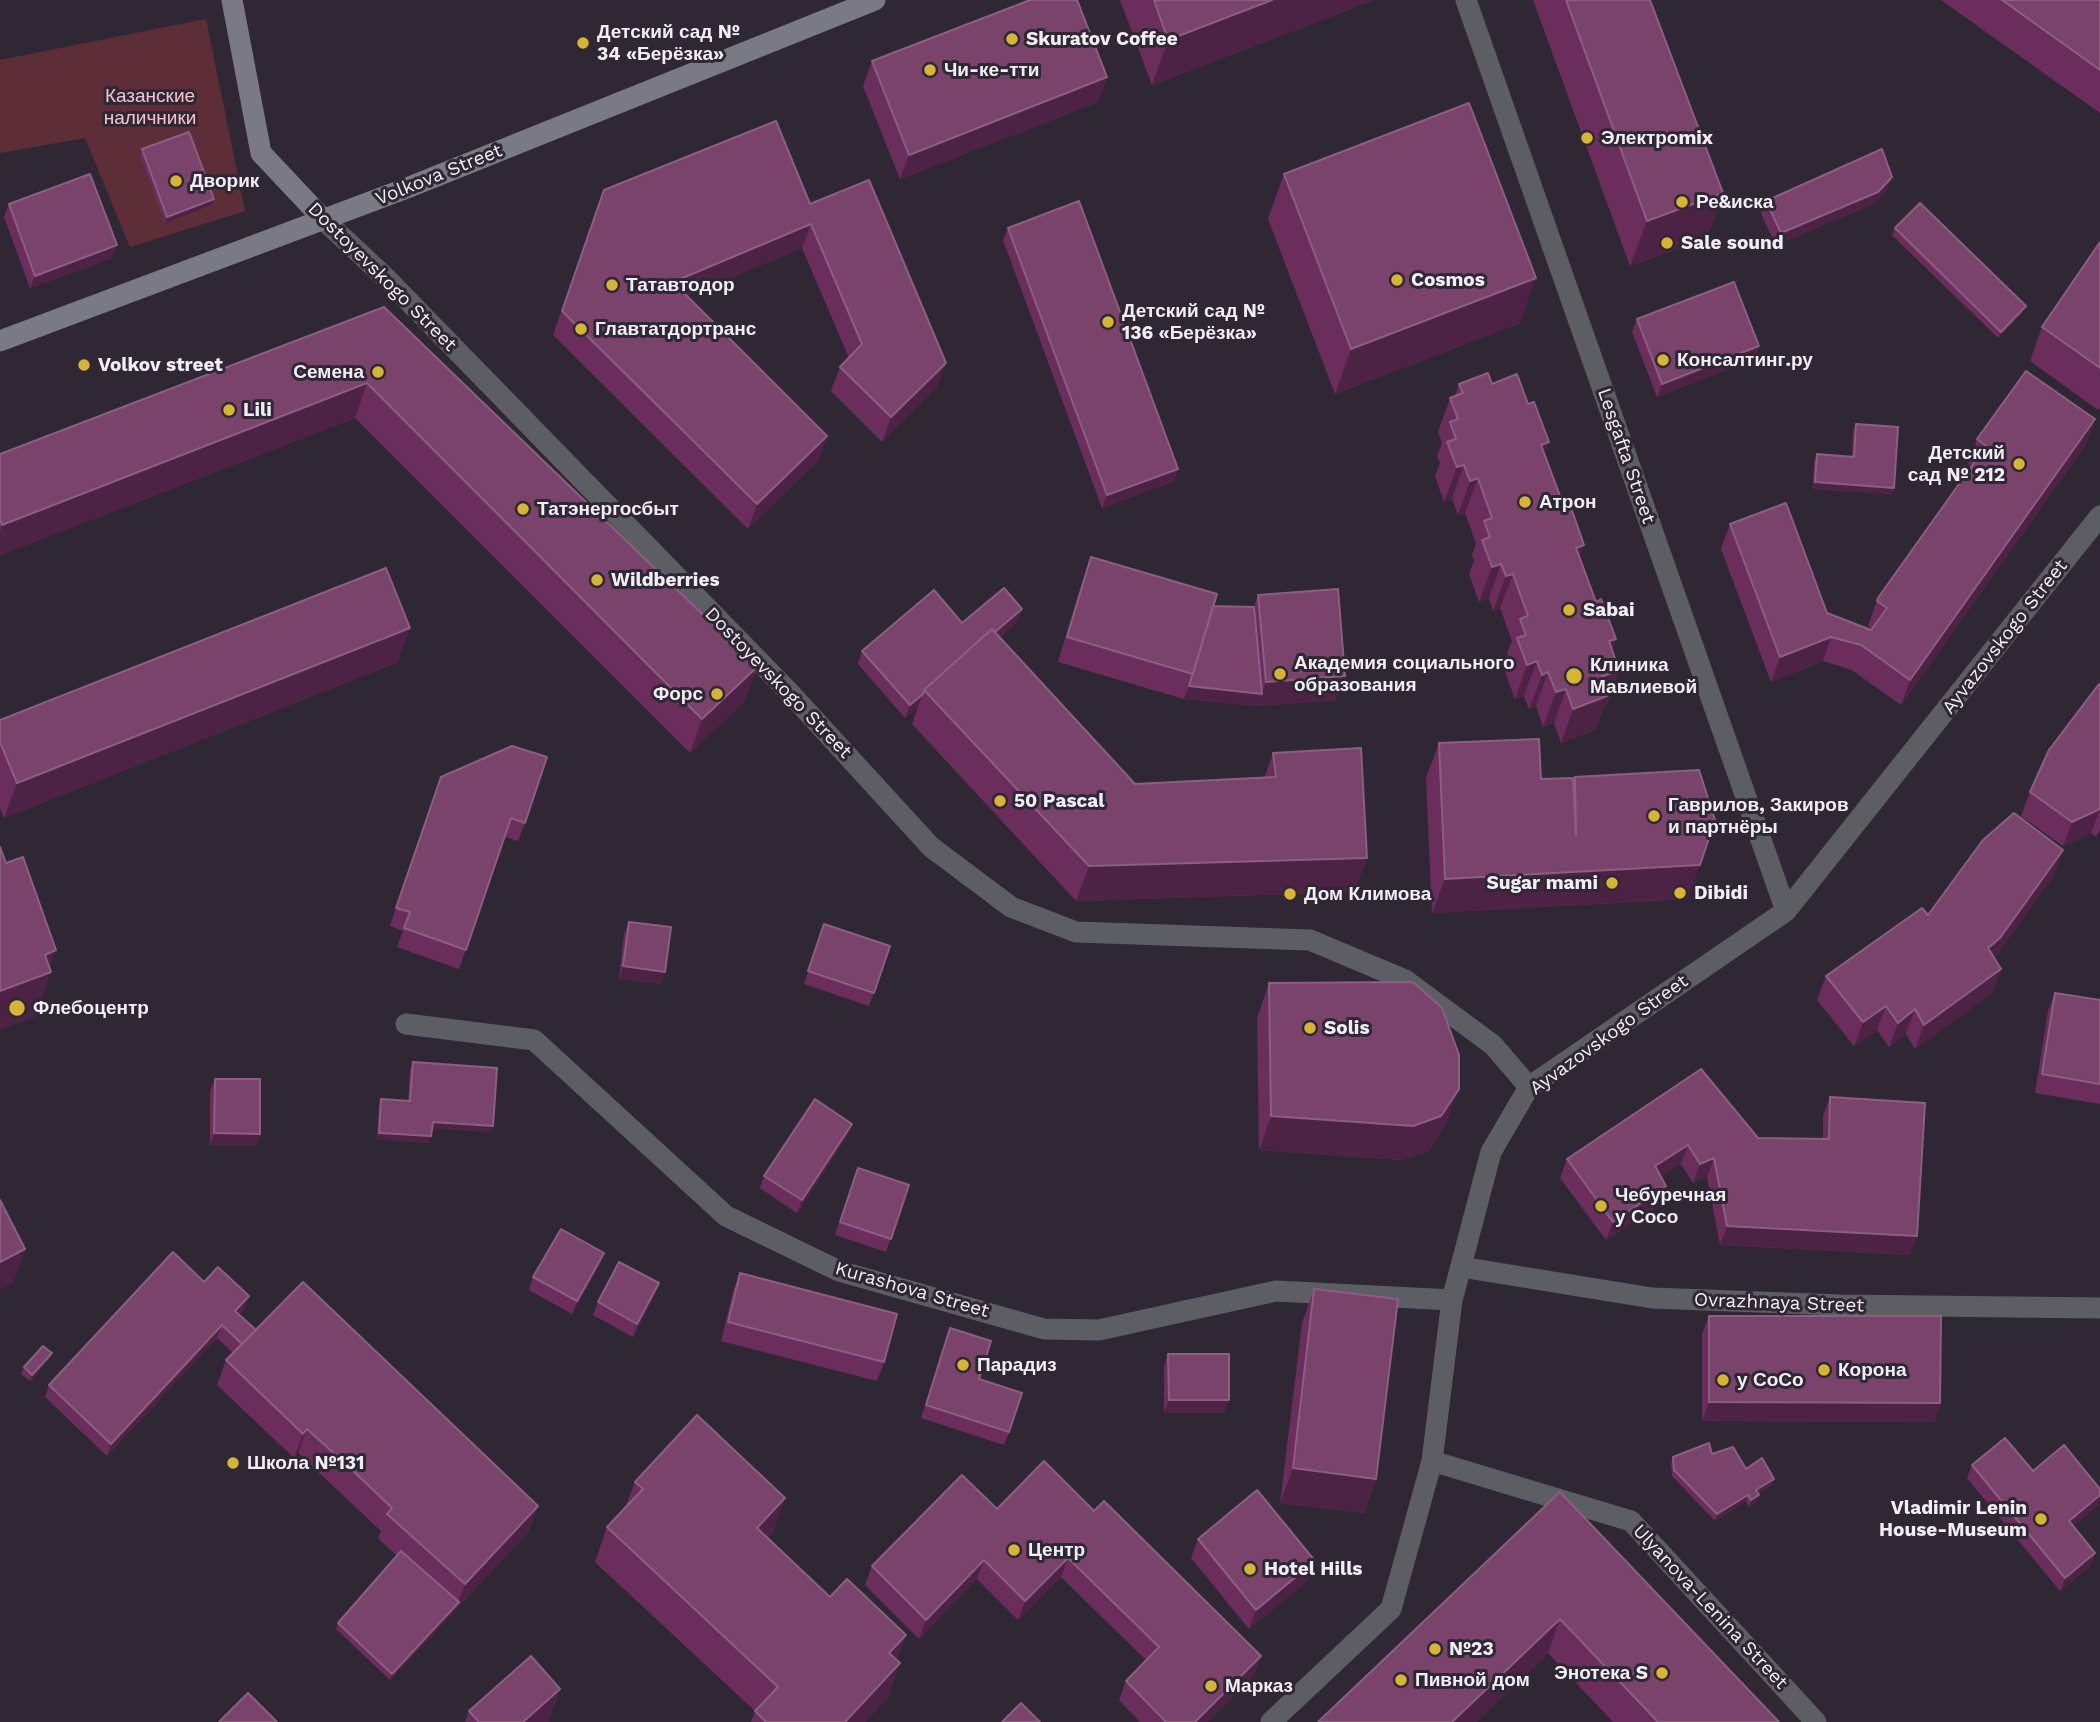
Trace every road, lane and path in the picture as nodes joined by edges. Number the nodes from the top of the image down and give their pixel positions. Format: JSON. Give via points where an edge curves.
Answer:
{"nodes":[{"id":1,"x":232,"y":0,"type":"edge"},
{"id":2,"x":875,"y":0,"type":"edge"},
{"id":3,"x":1466,"y":0,"type":"edge"},
{"id":4,"x":324,"y":220,"type":"junction"},
{"id":5,"x":0,"y":341,"type":"edge"},
{"id":6,"x":2100,"y":516,"type":"edge"},
{"id":7,"x":1786,"y":911,"type":"junction"},
{"id":8,"x":406,"y":1024,"type":"dead end"},
{"id":9,"x":1530,"y":1087,"type":"junction"},
{"id":10,"x":1461,"y":1266,"type":"junction"},
{"id":11,"x":1452,"y":1300,"type":"junction"},
{"id":12,"x":2100,"y":1308,"type":"edge"},
{"id":13,"x":1432,"y":1461,"type":"junction"},
{"id":14,"x":1274,"y":1719,"type":"edge"},
{"id":15,"x":1816,"y":1722,"type":"edge"}],
"edges":[{"from":1,"to":4,"type":"main road","name":"Dostoyevskogo Street","via":[[261,153]]},
{"from":2,"to":4,"type":"main road","name":"Volkova Street"},
{"from":3,"to":7,"type":"street","name":"Lesgafta Street"},
{"from":4,"to":5,"type":"main road","name":"Volkova Street"},
{"from":4,"to":9,"type":"street","name":"Dostoyevskogo Street","via":[[781,684],[931,848],[1012,907],[1076,932],[1310,940],[1405,980],[1493,1045]]},
{"from":6,"to":7,"type":"street","name":"Ayvazovskogo Street"},
{"from":7,"to":9,"type":"street","name":"Ayvazovskogo Street"},
{"from":8,"to":11,"type":"street","name":"Kurashova Street","via":[[534,1040],[726,1216],[839,1271],[1044,1329],[1099,1329],[1276,1291]]},
{"from":9,"to":10,"type":"street","name":"Ayvazovskogo Street","via":[[1491,1152]]},
{"from":10,"to":11,"type":"street","name":"Ayvazovskogo Street"},
{"from":10,"to":12,"type":"street","name":"Ovrazhnaya Street","via":[[1652,1298]]},
{"from":11,"to":13,"type":"street","name":"Ayvazovskogo Street"},
{"from":13,"to":14,"type":"street","name":"Ayvazovskogo Street","via":[[1391,1609]]},
{"from":13,"to":15,"type":"street","name":"Ulyanova-Lenina Street","via":[[1630,1521]]}]}
